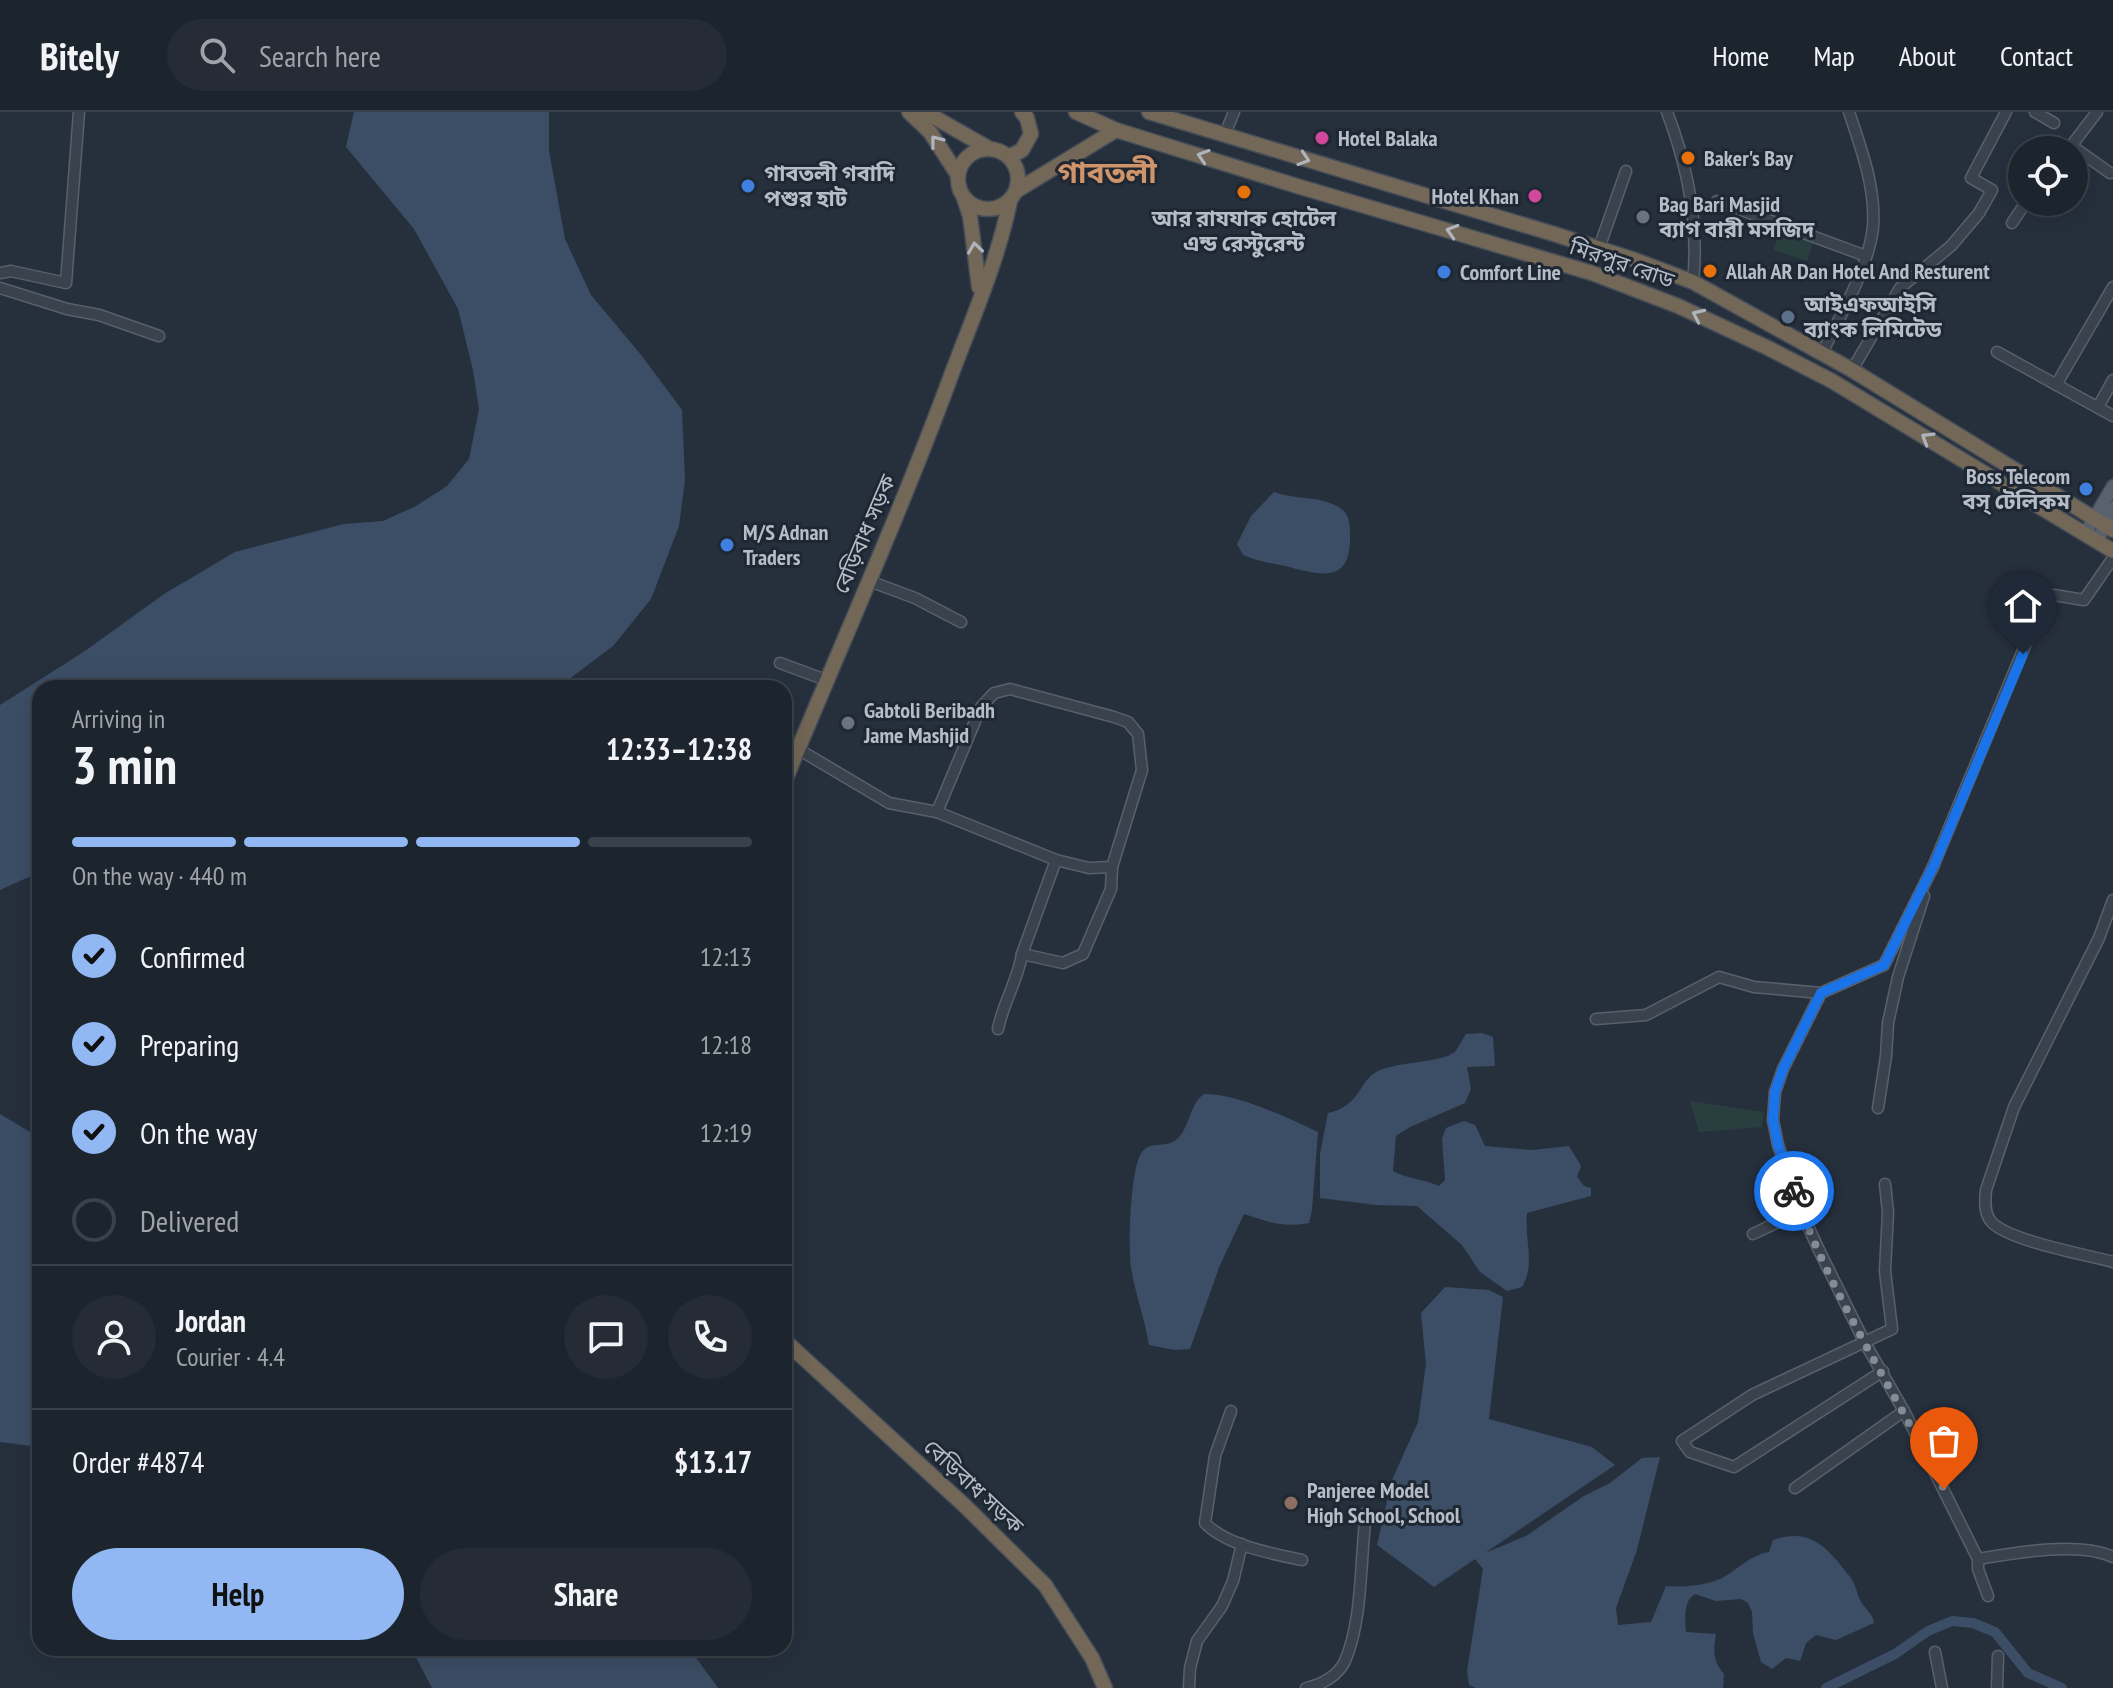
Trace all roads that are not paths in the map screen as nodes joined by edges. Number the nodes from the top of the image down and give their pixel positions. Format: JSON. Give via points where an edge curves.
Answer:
{"nodes":[{"id":1,"x":79,"y":112,"type":"edge"},
{"id":2,"x":909,"y":112,"type":"edge"},
{"id":3,"x":925,"y":112,"type":"edge"},
{"id":4,"x":1022,"y":112,"type":"edge"},
{"id":5,"x":1076,"y":112,"type":"edge"},
{"id":6,"x":1149,"y":112,"type":"edge"},
{"id":7,"x":1234,"y":112,"type":"edge"},
{"id":8,"x":1667,"y":112,"type":"edge"},
{"id":9,"x":1849,"y":112,"type":"edge"},
{"id":10,"x":2006,"y":112,"type":"edge"},
{"id":11,"x":2035,"y":112,"type":"edge"},
{"id":12,"x":2097,"y":112,"type":"edge"},
{"id":13,"x":2054,"y":123,"type":"dead end"},
{"id":14,"x":1116,"y":130,"type":"junction"},
{"id":15,"x":1225,"y":134,"type":"junction"},
{"id":16,"x":2079,"y":136,"type":"edge"},
{"id":17,"x":990,"y":149,"type":"junction"},
{"id":18,"x":1009,"y":157,"type":"junction"},
{"id":19,"x":2088,"y":159,"type":"edge"},
{"id":20,"x":1626,"y":171,"type":"dead end"},
{"id":21,"x":2110,"y":173,"type":"dead end"},
{"id":22,"x":958,"y":175,"type":"junction"},
{"id":23,"x":1013,"y":196,"type":"junction"},
{"id":24,"x":964,"y":197,"type":"junction"},
{"id":25,"x":1717,"y":201,"type":"dead end"},
{"id":26,"x":2017,"y":216,"type":"edge"},
{"id":27,"x":2012,"y":223,"type":"dead end"},
{"id":28,"x":1599,"y":248,"type":"junction"},
{"id":29,"x":1866,"y":256,"type":"junction"},
{"id":30,"x":0,"y":273,"type":"edge"},
{"id":31,"x":1693,"y":282,"type":"junction"},
{"id":32,"x":66,"y":283,"type":"junction"},
{"id":33,"x":2113,"y":287,"type":"edge"},
{"id":34,"x":0,"y":288,"type":"edge"},
{"id":35,"x":979,"y":300,"type":"junction"},
{"id":36,"x":63,"y":306,"type":"junction"},
{"id":37,"x":159,"y":336,"type":"dead end"},
{"id":38,"x":1997,"y":352,"type":"dead end"},
{"id":39,"x":1822,"y":353,"type":"junction"},
{"id":40,"x":1852,"y":370,"type":"junction"},
{"id":41,"x":2113,"y":380,"type":"edge"},
{"id":42,"x":2056,"y":385,"type":"junction"},
{"id":43,"x":2098,"y":407,"type":"junction"},
{"id":44,"x":2113,"y":416,"type":"edge"},
{"id":45,"x":2113,"y":486,"type":"edge"},
{"id":46,"x":2113,"y":508,"type":"edge"},
{"id":47,"x":2103,"y":524,"type":"edge"},
{"id":48,"x":2091,"y":537,"type":"junction"},
{"id":49,"x":2113,"y":551,"type":"edge"},
{"id":50,"x":2113,"y":558,"type":"edge"},
{"id":51,"x":869,"y":581,"type":"junction"},
{"id":52,"x":961,"y":622,"type":"dead end"},
{"id":53,"x":780,"y":663,"type":"dead end"},
{"id":54,"x":826,"y":680,"type":"junction"},
{"id":55,"x":798,"y":749,"type":"junction"},
{"id":56,"x":792,"y":764,"type":"edge"},
{"id":57,"x":937,"y":812,"type":"junction"},
{"id":58,"x":1056,"y":860,"type":"junction"},
{"id":59,"x":1934,"y":865,"type":"junction"},
{"id":60,"x":1112,"y":867,"type":"junction"},
{"id":61,"x":2113,"y":900,"type":"edge"},
{"id":62,"x":1022,"y":954,"type":"junction"},
{"id":63,"x":1821,"y":993,"type":"junction"},
{"id":64,"x":1596,"y":1019,"type":"dead end"},
{"id":65,"x":998,"y":1029,"type":"dead end"},
{"id":66,"x":1878,"y":1108,"type":"dead end"},
{"id":67,"x":1885,"y":1184,"type":"dead end"},
{"id":68,"x":1801,"y":1211,"type":"junction"},
{"id":69,"x":1753,"y":1234,"type":"dead end"},
{"id":70,"x":2113,"y":1262,"type":"edge"},
{"id":71,"x":1865,"y":1343,"type":"junction"},
{"id":72,"x":792,"y":1347,"type":"edge"},
{"id":73,"x":1883,"y":1371,"type":"junction"},
{"id":74,"x":1231,"y":1411,"type":"dead end"},
{"id":75,"x":1904,"y":1411,"type":"junction"},
{"id":76,"x":1795,"y":1488,"type":"dead end"},
{"id":77,"x":1366,"y":1513,"type":"dead end"},
{"id":78,"x":1242,"y":1544,"type":"junction"},
{"id":79,"x":2108,"y":1555,"type":"edge"},
{"id":80,"x":1978,"y":1559,"type":"junction"},
{"id":81,"x":1302,"y":1560,"type":"dead end"},
{"id":82,"x":1988,"y":1596,"type":"dead end"},
{"id":83,"x":1935,"y":1652,"type":"dead end"},
{"id":84,"x":1998,"y":1656,"type":"dead end"},
{"id":85,"x":1105,"y":1688,"type":"edge"},
{"id":86,"x":1189,"y":1688,"type":"edge"},
{"id":87,"x":1306,"y":1688,"type":"edge"},
{"id":88,"x":1942,"y":1688,"type":"edge"},
{"id":89,"x":1997,"y":1688,"type":"edge"}],
"edges":[{"from":1,"to":32,"type":"street"},
{"from":22,"to":2,"type":"highway","one_way":true,"via":[[930,132]]},
{"from":3,"to":17,"type":"highway"},
{"from":4,"to":18,"type":"highway","via":[[1031,134],[1022,150]]},
{"from":5,"to":14,"type":"highway","name":"মিরপুর রোড"},
{"from":6,"to":15,"type":"highway","name":"মিরপুর রোড"},
{"from":7,"to":15,"type":"street"},
{"from":8,"to":31,"type":"street","via":[[1691,196]]},
{"from":9,"to":29,"type":"street","via":[[1871,189],[1873,227]]},
{"from":10,"to":40,"type":"street","via":[[1971,178],[1992,190],[1979,213],[1951,246],[1900,288]]},
{"from":11,"to":13,"type":"street"},
{"from":12,"to":16,"type":"street"},
{"from":14,"to":23,"type":"highway"},
{"from":48,"to":14,"type":"highway","name":"মিরপুর রোড","one_way":true,"via":[[1832,381],[1678,306],[1592,273]]},
{"from":15,"to":28,"type":"highway","name":"মিরপুর রোড","one_way":true},
{"from":17,"to":18,"type":"highway"},
{"from":17,"to":22,"type":"highway","via":[[972,153]]},
{"from":18,"to":23,"type":"highway","via":[[1018,173]]},
{"from":19,"to":21,"type":"street"},
{"from":20,"to":28,"type":"street"},
{"from":22,"to":24,"type":"highway"},
{"from":23,"to":24,"type":"highway","via":[[991,210],[971,205]]},
{"from":23,"to":35,"type":"highway","name":"বেড়িবাধ সড়ক"},
{"from":35,"to":24,"type":"highway","name":"বেড়িবাধ সড়ক","one_way":true},
{"from":25,"to":29,"type":"street"},
{"from":26,"to":27,"type":"street"},
{"from":28,"to":31,"type":"highway","name":"মিরপুর রোড"},
{"from":29,"to":39,"type":"street"},
{"from":30,"to":32,"type":"street"},
{"from":31,"to":39,"type":"highway","name":"মিরপুর রোড"},
{"from":32,"to":36,"type":"street"},
{"from":33,"to":42,"type":"street"},
{"from":34,"to":36,"type":"street"},
{"from":35,"to":51,"type":"highway","name":"বেড়িবাধ সড়ক"},
{"from":36,"to":37,"type":"street"},
{"from":38,"to":42,"type":"street"},
{"from":39,"to":40,"type":"highway","name":"মিরপুর রোড"},
{"from":40,"to":47,"type":"highway","name":"মিরপুর রোড"},
{"from":41,"to":43,"type":"street"},
{"from":42,"to":43,"type":"street"},
{"from":43,"to":44,"type":"street"},
{"from":45,"to":47,"type":"main road"},
{"from":46,"to":47,"type":"main road"},
{"from":47,"to":48,"type":"main road"},
{"from":48,"to":49,"type":"highway","name":"মিরপুর রোড"},
{"from":50,"to":59,"type":"street","via":[[2088,597],[2054,595],[2044,600]]},
{"from":51,"to":52,"type":"street"},
{"from":51,"to":54,"type":"highway","name":"বেড়িবাধ সড়ক"},
{"from":53,"to":54,"type":"street"},
{"from":54,"to":55,"type":"highway","name":"বেড়িবাধ সড়ক"},
{"from":55,"to":56,"type":"highway","name":"বেড়িবাধ সড়ক"},
{"from":55,"to":57,"type":"street","via":[[889,803]]},
{"from":57,"to":58,"type":"street"},
{"from":57,"to":60,"type":"street","via":[[981,707],[994,693],[1010,689],[1114,717],[1128,722],[1138,734],[1142,770]]},
{"from":58,"to":60,"type":"street"},
{"from":58,"to":62,"type":"street"},
{"from":59,"to":63,"type":"street","via":[[1884,965]]},
{"from":59,"to":66,"type":"street","via":[[1898,977]]},
{"from":60,"to":62,"type":"street","via":[[1111,889],[1083,954],[1063,963]]},
{"from":61,"to":70,"type":"street","via":[[2014,1107],[1985,1204],[1990,1220],[2007,1234]]},
{"from":62,"to":65,"type":"street"},
{"from":63,"to":64,"type":"street","via":[[1754,987],[1719,977],[1646,1015]]},
{"from":63,"to":68,"type":"street","via":[[1775,1092],[1778,1145]]},
{"from":67,"to":71,"type":"street","via":[[1885,1271],[1892,1329]]},
{"from":68,"to":69,"type":"street"},
{"from":68,"to":71,"type":"street"},
{"from":71,"to":73,"type":"street"},
{"from":71,"to":73,"type":"street","via":[[1752,1395],[1682,1441],[1690,1452],[1734,1467]]},
{"from":72,"to":85,"type":"highway","name":"বেড়িবাধ সড়ক","via":[[1045,1585]]},
{"from":73,"to":75,"type":"street"},
{"from":74,"to":78,"type":"street","via":[[1215,1456],[1205,1523]]},
{"from":75,"to":76,"type":"street"},
{"from":75,"to":80,"type":"street"},
{"from":77,"to":87,"type":"street","via":[[1358,1613],[1345,1663],[1319,1686]]},
{"from":78,"to":81,"type":"street"},
{"from":78,"to":86,"type":"street","via":[[1222,1606],[1197,1641]]},
{"from":79,"to":80,"type":"street","via":[[2039,1549]]},
{"from":80,"to":82,"type":"street"},
{"from":83,"to":88,"type":"street"},
{"from":84,"to":89,"type":"street"}]}
